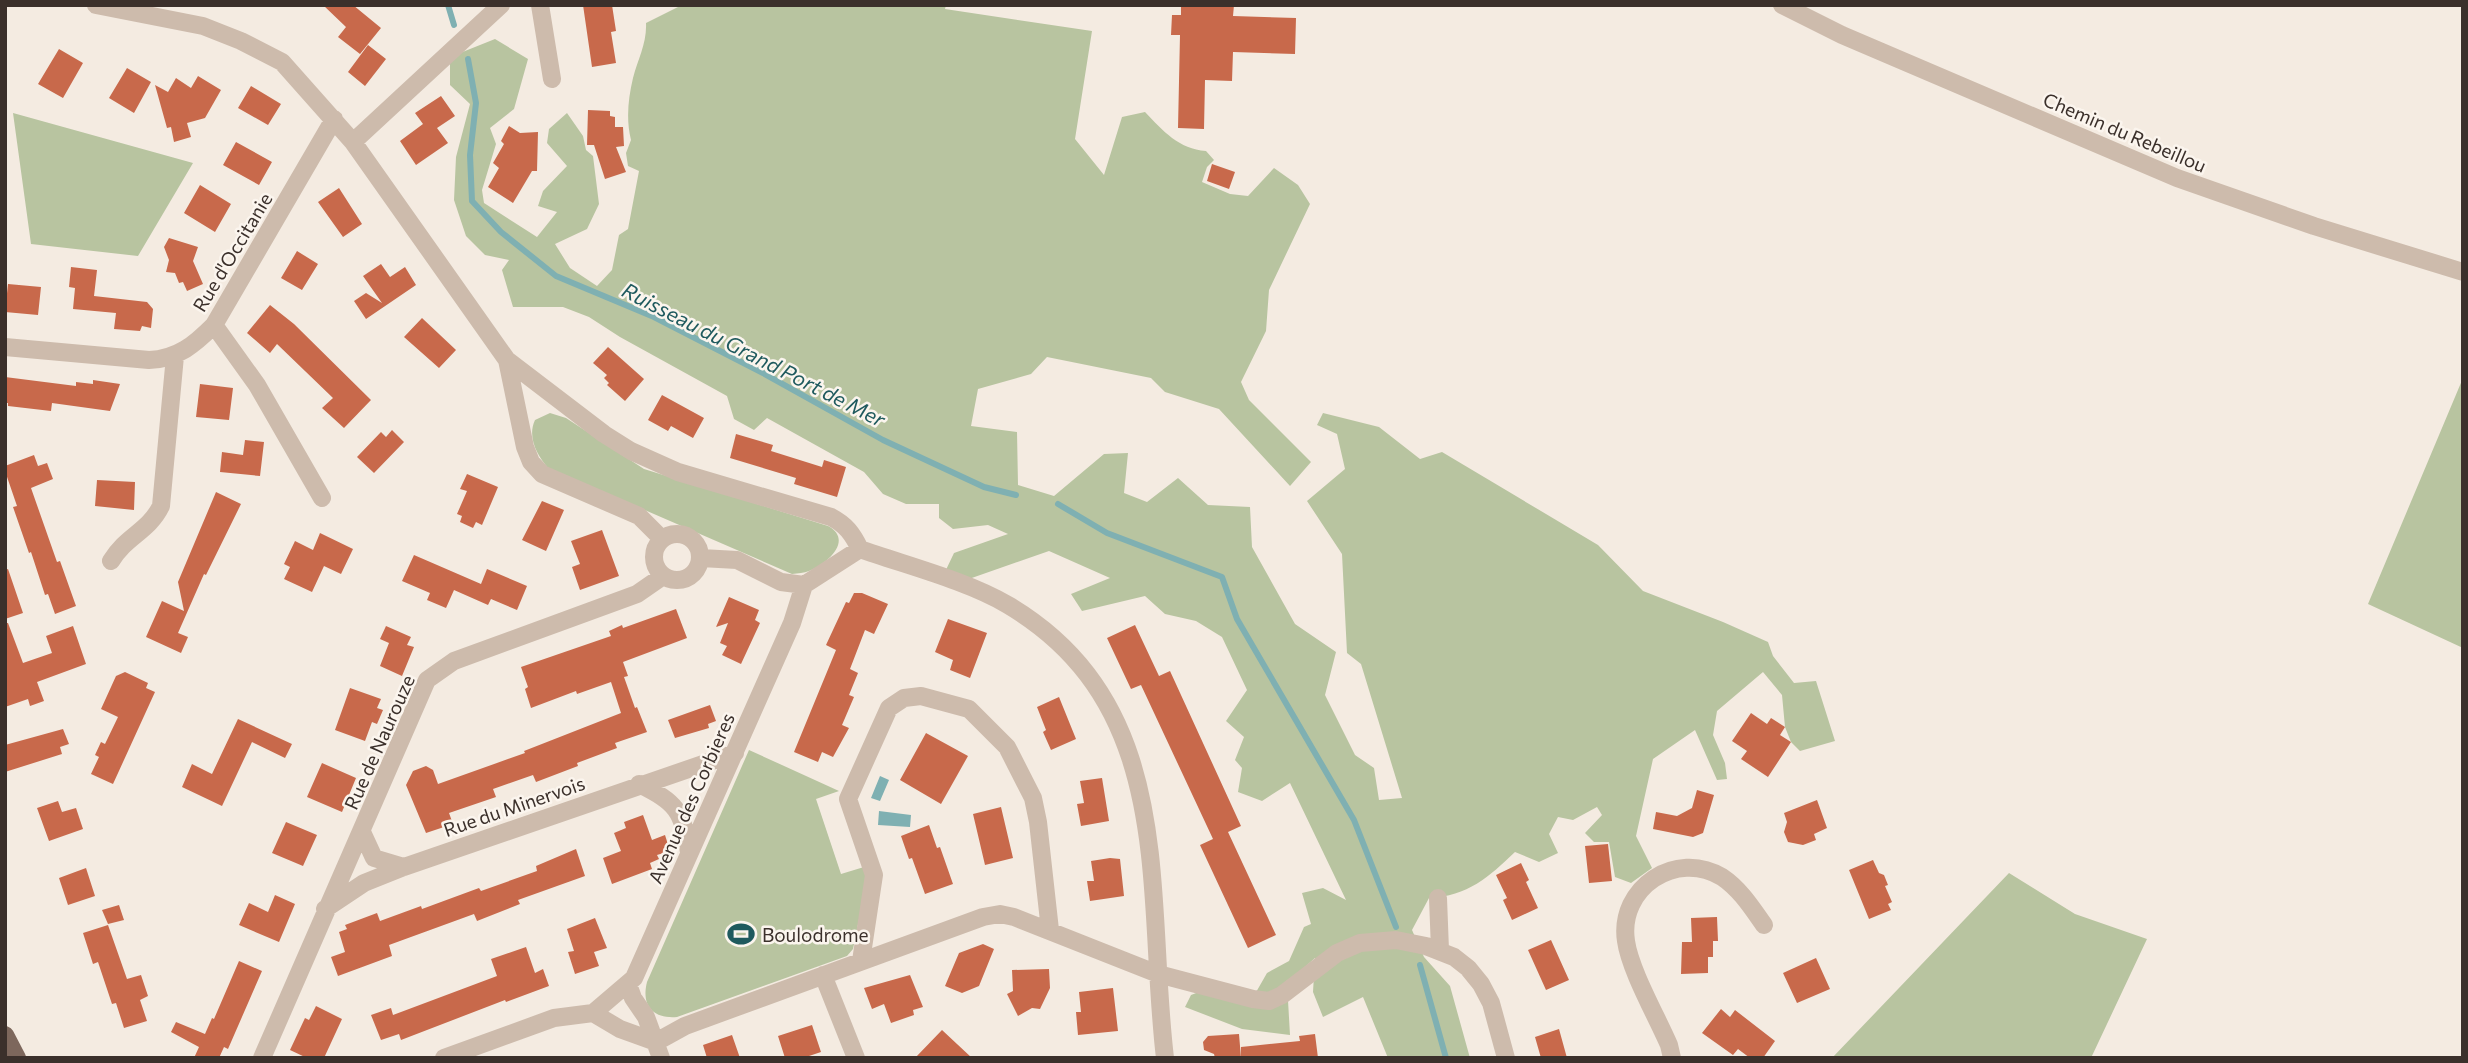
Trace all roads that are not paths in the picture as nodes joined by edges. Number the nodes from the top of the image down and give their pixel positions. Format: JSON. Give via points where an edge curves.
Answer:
{"nodes":[{"id":1,"x":96,"y":5,"type":"edge"},
{"id":2,"x":500,"y":5,"type":"edge"},
{"id":3,"x":540,"y":5,"type":"edge"},
{"id":4,"x":1782,"y":5,"type":"edge"},
{"id":5,"x":552,"y":79,"type":"dead end"},
{"id":6,"x":334,"y":119,"type":"junction"},
{"id":7,"x":353,"y":142,"type":"junction"},
{"id":8,"x":2463,"y":272,"type":"edge"},
{"id":9,"x":214,"y":325,"type":"junction"},
{"id":10,"x":5,"y":347,"type":"edge"},
{"id":11,"x":175,"y":356,"type":"junction"},
{"id":12,"x":507,"y":360,"type":"junction"},
{"id":13,"x":322,"y":498,"type":"dead end"},
{"id":14,"x":662,"y":539,"type":"junction"},
{"id":15,"x":860,"y":549,"type":"junction"},
{"id":16,"x":701,"y":558,"type":"junction"},
{"id":17,"x":111,"y":561,"type":"dead end"},
{"id":18,"x":663,"y":576,"type":"junction"},
{"id":19,"x":804,"y":585,"type":"junction"},
{"id":20,"x":735,"y":753,"type":"junction"},
{"id":21,"x":639,"y":784,"type":"junction"},
{"id":22,"x":362,"y":832,"type":"junction"},
{"id":23,"x":689,"y":852,"type":"junction"},
{"id":24,"x":404,"y":867,"type":"junction"},
{"id":25,"x":1438,"y":898,"type":"dead end"},
{"id":26,"x":325,"y":909,"type":"junction"},
{"id":27,"x":1764,"y":925,"type":"dead end"},
{"id":28,"x":1050,"y":930,"type":"junction"},
{"id":29,"x":1440,"y":950,"type":"junction"},
{"id":30,"x":861,"y":961,"type":"junction"},
{"id":31,"x":1158,"y":974,"type":"junction"},
{"id":32,"x":823,"y":975,"type":"junction"},
{"id":33,"x":628,"y":984,"type":"junction"},
{"id":34,"x":593,"y":1013,"type":"junction"},
{"id":35,"x":5,"y":1035,"type":"edge"},
{"id":36,"x":659,"y":1050,"type":"edge"},
{"id":37,"x":5,"y":1053,"type":"edge"},
{"id":38,"x":10,"y":1058,"type":"edge"},
{"id":39,"x":17,"y":1058,"type":"edge"},
{"id":40,"x":262,"y":1058,"type":"edge"},
{"id":41,"x":444,"y":1058,"type":"edge"},
{"id":42,"x":856,"y":1058,"type":"edge"},
{"id":43,"x":1165,"y":1058,"type":"edge"},
{"id":44,"x":1506,"y":1058,"type":"edge"},
{"id":45,"x":1672,"y":1058,"type":"edge"}],
"edges":[{"from":1,"to":6,"type":"street","via":[[203,26],[262,51],[282,62]]},
{"from":2,"to":7,"type":"street"},
{"from":3,"to":5,"type":"street"},
{"from":4,"to":8,"type":"street","name":"Chemin du Rebeillou","via":[[2177,178]]},
{"from":6,"to":7,"type":"street"},
{"from":6,"to":9,"type":"street","name":"Rue d'Occitanie"},
{"from":7,"to":12,"type":"street"},
{"from":9,"to":11,"type":"street","name":"Rue d'Occitanie"},
{"from":9,"to":13,"type":"street","via":[[257,385]]},
{"from":10,"to":11,"type":"street","via":[[149,360]]},
{"from":11,"to":17,"type":"street","via":[[161,506],[148,526],[131,536]]},
{"from":12,"to":14,"type":"street","via":[[531,462],[542,474],[639,516]]},
{"from":12,"to":15,"type":"street","via":[[631,452],[678,472],[831,517],[845,525]]},
{"from":14,"to":16,"type":"street","via":[[683,534],[699,547]]},
{"from":14,"to":18,"type":"street","via":[[654,562]]},
{"from":15,"to":19,"type":"street"},
{"from":15,"to":31,"type":"street","via":[[1007,604],[1056,640],[1085,671],[1118,722],[1135,770],[1151,861]]},
{"from":16,"to":18,"type":"street","via":[[698,570],[688,579],[675,581]]},
{"from":16,"to":19,"type":"street","via":[[737,560],[780,582]]},
{"from":18,"to":22,"type":"street","name":"Rue de Naurouze","via":[[637,594],[454,660],[427,680]]},
{"from":19,"to":20,"type":"street","name":"Avenue des Corbieres","via":[[793,623]]},
{"from":20,"to":21,"type":"street","name":"Rue du Minervois"},
{"from":20,"to":23,"type":"street","name":"Avenue des Corbieres"},
{"from":21,"to":23,"type":"street","via":[[668,799],[684,821]]},
{"from":21,"to":24,"type":"street","name":"Rue du Minervois"},
{"from":22,"to":24,"type":"street","via":[[374,858]]},
{"from":22,"to":26,"type":"street","name":"Rue de Naurouze"},
{"from":23,"to":33,"type":"street","name":"Avenue des Corbieres"},
{"from":24,"to":26,"type":"street","name":"Rue du Minervois","via":[[364,883]]},
{"from":25,"to":29,"type":"street"},
{"from":26,"to":40,"type":"street","name":"Rue de Naurouze"},
{"from":27,"to":45,"type":"street","via":[[1740,891],[1703,869],[1682,867],[1664,872],[1647,881],[1634,897],[1626,940]]},
{"from":28,"to":30,"type":"street","via":[[1000,914]]},
{"from":28,"to":30,"type":"street","via":[[1033,799],[1007,747],[969,709],[921,696],[904,698],[889,708],[848,799],[874,875]]},
{"from":28,"to":31,"type":"street"},
{"from":29,"to":31,"type":"street","via":[[1396,940],[1360,943],[1337,953],[1269,1001]]},
{"from":29,"to":44,"type":"street","via":[[1468,968],[1481,984]]},
{"from":30,"to":32,"type":"street"},
{"from":31,"to":43,"type":"street"},
{"from":32,"to":36,"type":"street","via":[[685,1026]]},
{"from":32,"to":42,"type":"street"},
{"from":33,"to":34,"type":"street","name":"Avenue des Corbieres"},
{"from":33,"to":36,"type":"street"},
{"from":34,"to":36,"type":"street"},
{"from":34,"to":41,"type":"street","via":[[554,1018]]},
{"from":35,"to":39,"type":"main road"},
{"from":37,"to":38,"type":"main road"}]}
